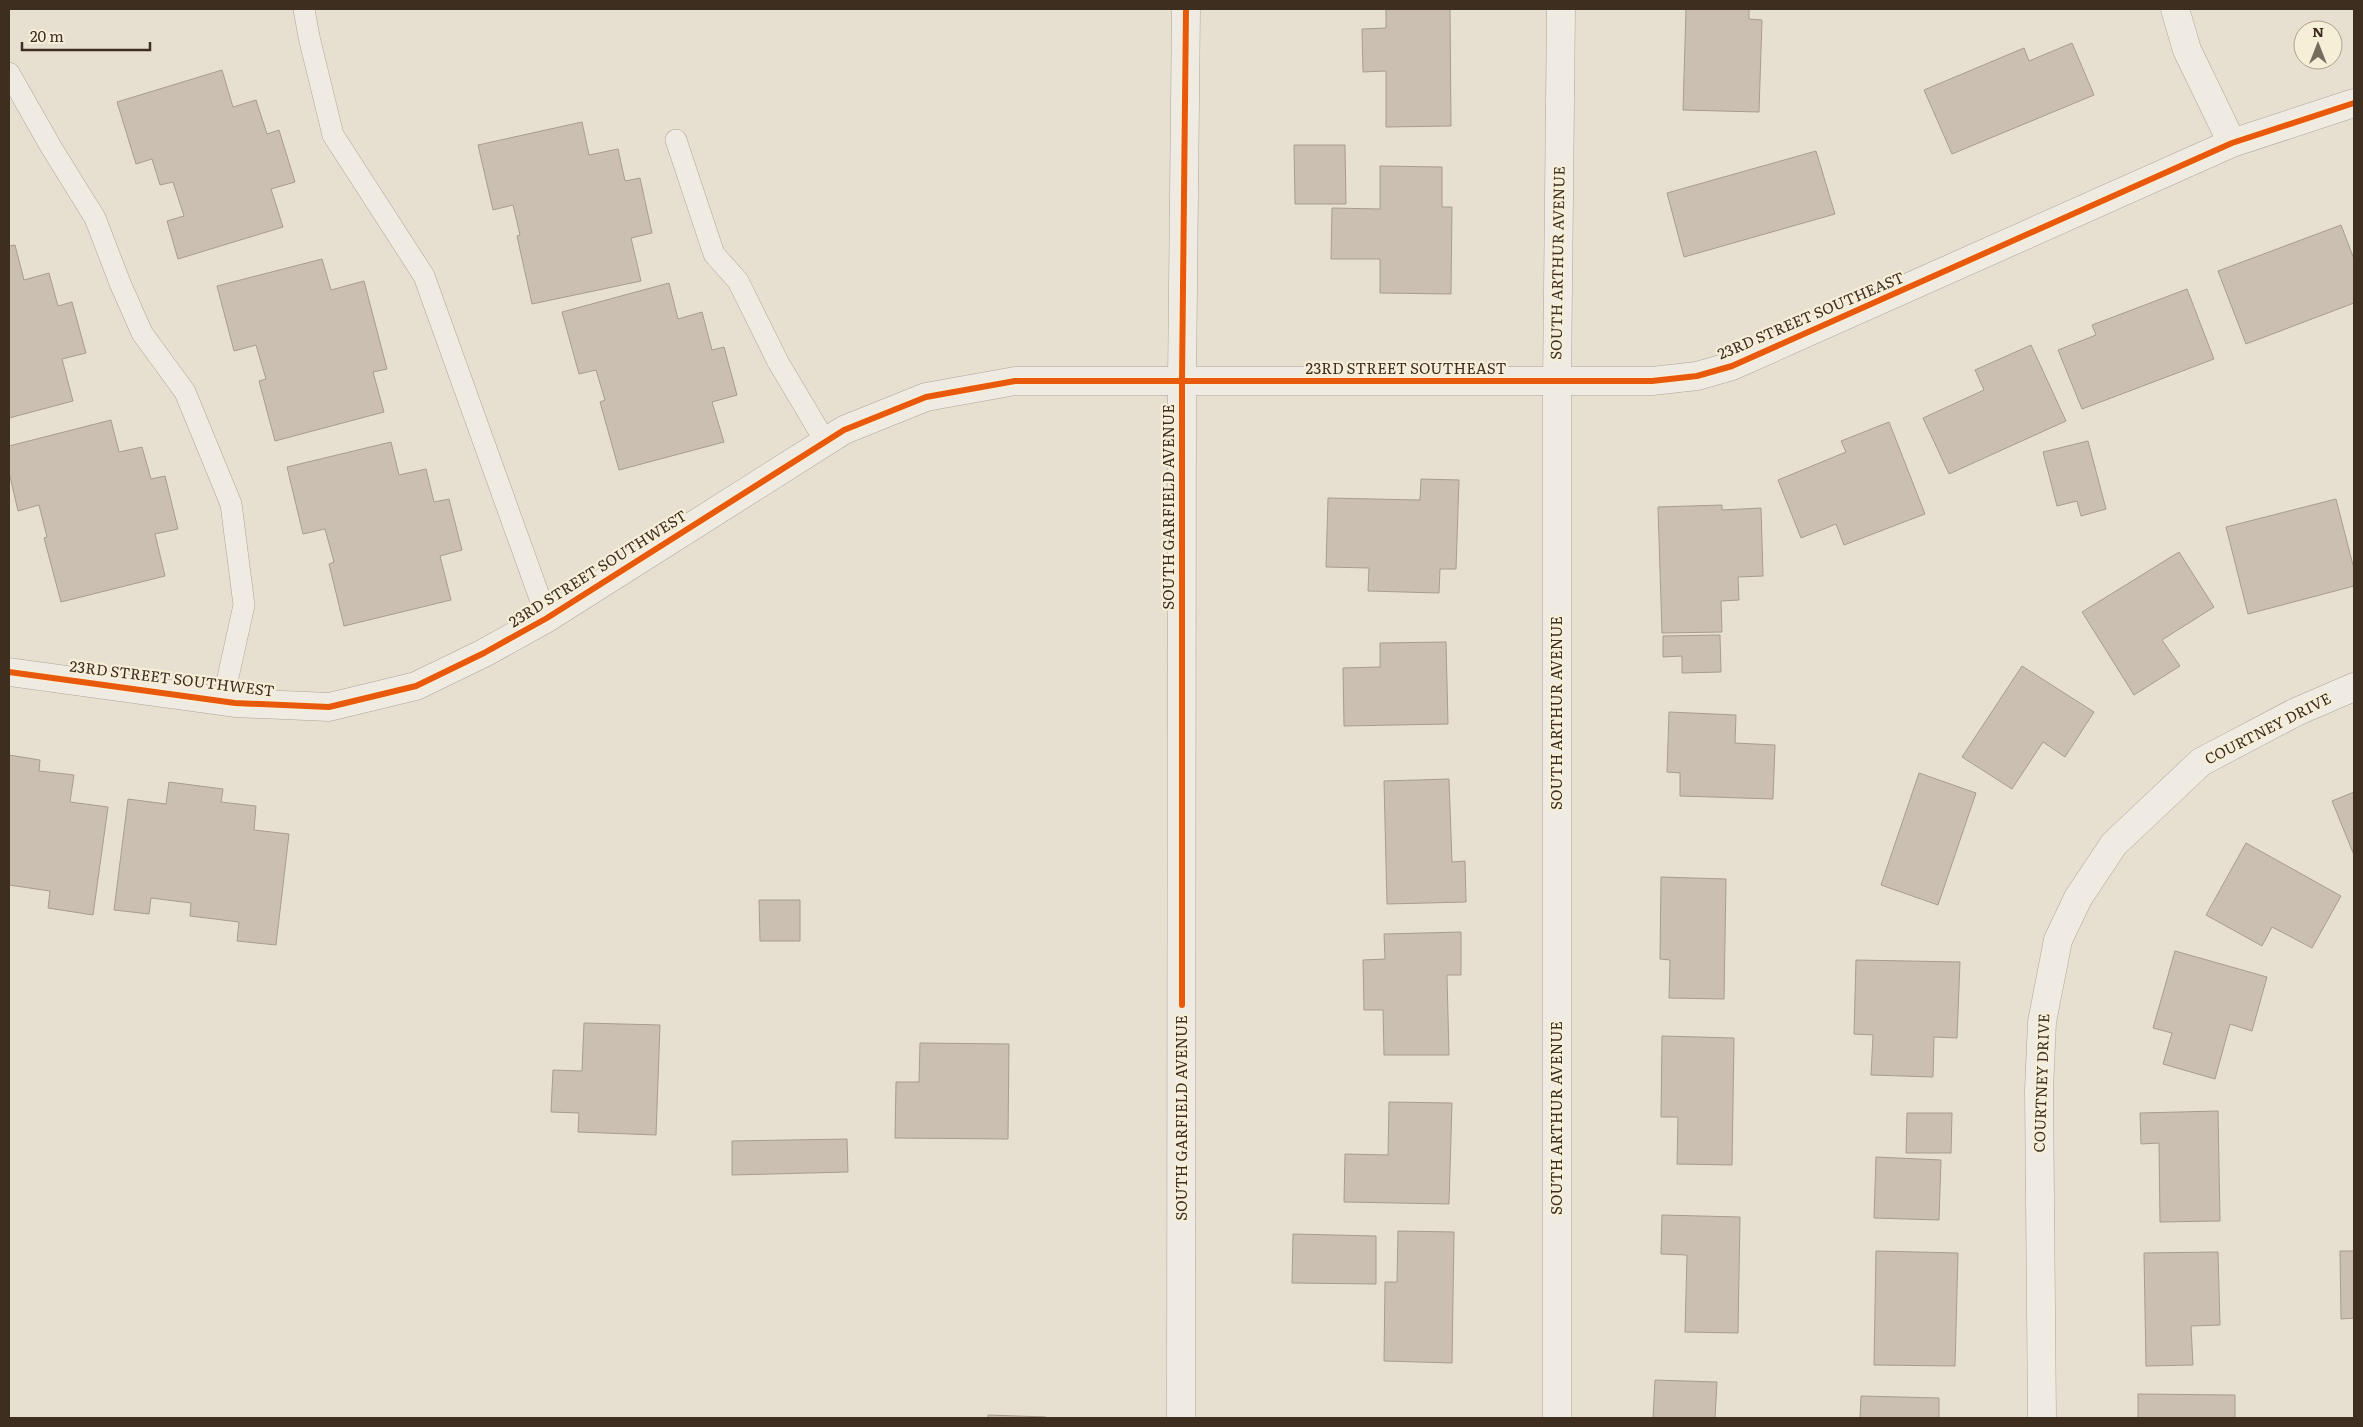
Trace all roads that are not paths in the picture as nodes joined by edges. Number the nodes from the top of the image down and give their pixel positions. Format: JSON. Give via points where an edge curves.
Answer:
{"nodes":[{"id":1,"x":304,"y":9,"type":"edge"},
{"id":2,"x":1186,"y":9,"type":"edge"},
{"id":3,"x":1561,"y":9,"type":"edge"},
{"id":4,"x":2175,"y":9,"type":"edge"},
{"id":5,"x":9,"y":73,"type":"edge"},
{"id":6,"x":2354,"y":103,"type":"edge"},
{"id":7,"x":676,"y":140,"type":"dead end"},
{"id":8,"x":2232,"y":143,"type":"junction"},
{"id":9,"x":1182,"y":380,"type":"junction"},
{"id":10,"x":1557,"y":382,"type":"junction"},
{"id":11,"x":826,"y":441,"type":"junction"},
{"id":12,"x":547,"y":618,"type":"junction"},
{"id":13,"x":9,"y":672,"type":"edge"},
{"id":14,"x":2354,"y":687,"type":"edge"},
{"id":15,"x":222,"y":700,"type":"junction"},
{"id":16,"x":1181,"y":1418,"type":"edge"},
{"id":17,"x":1557,"y":1418,"type":"edge"},
{"id":18,"x":2042,"y":1418,"type":"edge"}],
"edges":[{"from":1,"to":12,"type":"lane","via":[[333,135],[424,276]]},
{"from":2,"to":9,"type":"street","name":"SOUTH GARFIELD AVENUE"},
{"from":3,"to":10,"type":"street","name":"SOUTH ARTHUR AVENUE"},
{"from":4,"to":8,"type":"street","via":[[2187,50]]},
{"from":5,"to":15,"type":"lane","via":[[95,218],[142,333],[185,392],[231,504],[244,605]]},
{"from":6,"to":8,"type":"street","name":"23RD STREET SOUTHEAST"},
{"from":7,"to":11,"type":"lane","via":[[714,254],[738,281],[778,362]]},
{"from":8,"to":10,"type":"street","name":"23RD STREET SOUTHEAST","via":[[1732,366],[1697,376],[1652,381]]},
{"from":9,"to":10,"type":"street","name":"23RD STREET SOUTHEAST"},
{"from":9,"to":11,"type":"street","name":"23RD STREET SOUTHWEST","via":[[1015,381],[926,397],[844,430]]},
{"from":9,"to":16,"type":"street","name":"SOUTH GARFIELD AVENUE"},
{"from":10,"to":17,"type":"street","name":"SOUTH ARTHUR AVENUE"},
{"from":11,"to":12,"type":"street","name":"23RD STREET SOUTHWEST"},
{"from":12,"to":15,"type":"street","name":"23RD STREET SOUTHWEST","via":[[416,686],[329,707]]},
{"from":13,"to":15,"type":"street","name":"23RD STREET SOUTHWEST"},
{"from":14,"to":18,"type":"street","name":"COURTNEY DRIVE","via":[[2296,712],[2201,762],[2114,844],[2078,898],[2058,940],[2042,1022],[2039,1090]]}]}
